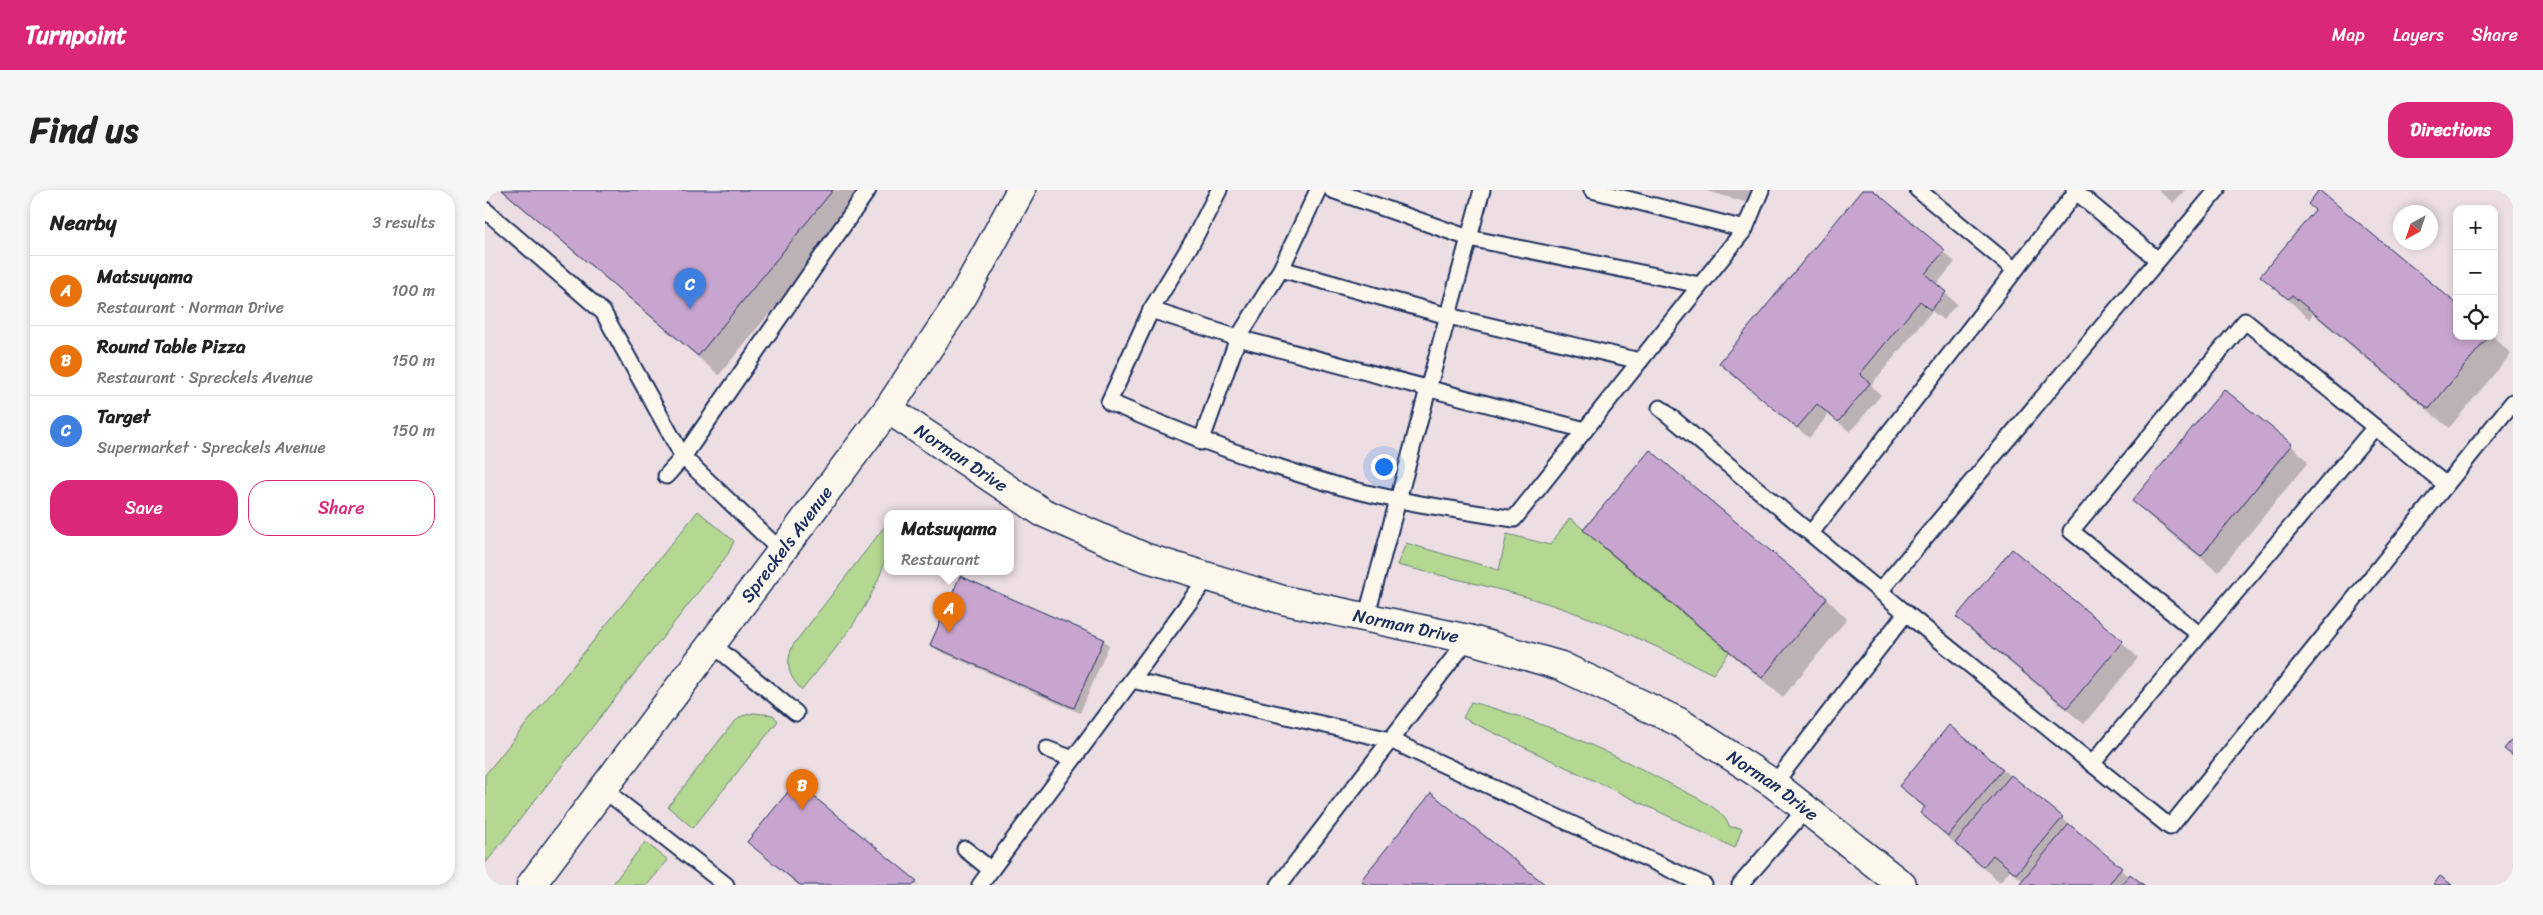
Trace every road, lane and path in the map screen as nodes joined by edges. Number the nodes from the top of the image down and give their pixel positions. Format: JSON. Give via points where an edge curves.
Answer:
{"nodes":[{"id":1,"x":868,"y":190,"type":"edge"},
{"id":2,"x":1021,"y":190,"type":"edge"},
{"id":3,"x":1219,"y":190,"type":"edge"},
{"id":4,"x":1318,"y":190,"type":"edge"},
{"id":5,"x":1332,"y":190,"type":"edge"},
{"id":6,"x":1482,"y":190,"type":"edge"},
{"id":7,"x":1592,"y":190,"type":"edge"},
{"id":8,"x":1761,"y":190,"type":"edge"},
{"id":9,"x":1917,"y":190,"type":"edge"},
{"id":10,"x":2217,"y":190,"type":"edge"},
{"id":11,"x":2075,"y":191,"type":"edge"},
{"id":12,"x":485,"y":210,"type":"edge"},
{"id":13,"x":1745,"y":229,"type":"junction"},
{"id":14,"x":1469,"y":238,"type":"junction"},
{"id":15,"x":2158,"y":260,"type":"junction"},
{"id":16,"x":1281,"y":270,"type":"junction"},
{"id":17,"x":2015,"y":270,"type":"junction"},
{"id":18,"x":1700,"y":285,"type":"junction"},
{"id":19,"x":1151,"y":310,"type":"junction"},
{"id":20,"x":1448,"y":316,"type":"junction"},
{"id":21,"x":1237,"y":338,"type":"junction"},
{"id":22,"x":1640,"y":361,"type":"junction"},
{"id":23,"x":1428,"y":390,"type":"junction"},
{"id":24,"x":2513,"y":402,"type":"edge"},
{"id":25,"x":1660,"y":408,"type":"dead end"},
{"id":26,"x":887,"y":409,"type":"junction"},
{"id":27,"x":2375,"y":427,"type":"junction"},
{"id":28,"x":1585,"y":430,"type":"junction"},
{"id":29,"x":1201,"y":442,"type":"junction"},
{"id":30,"x":683,"y":457,"type":"junction"},
{"id":31,"x":666,"y":476,"type":"dead end"},
{"id":32,"x":2446,"y":485,"type":"junction"},
{"id":33,"x":1397,"y":500,"type":"junction"},
{"id":34,"x":1811,"y":533,"type":"junction"},
{"id":35,"x":781,"y":551,"type":"junction"},
{"id":36,"x":1208,"y":577,"type":"junction"},
{"id":37,"x":1879,"y":590,"type":"junction"},
{"id":38,"x":1906,"y":613,"type":"junction"},
{"id":39,"x":1366,"y":618,"type":"junction"},
{"id":40,"x":2200,"y":635,"type":"junction"},
{"id":41,"x":1468,"y":639,"type":"junction"},
{"id":42,"x":711,"y":644,"type":"junction"},
{"id":43,"x":1132,"y":680,"type":"junction"},
{"id":44,"x":796,"y":713,"type":"dead end"},
{"id":45,"x":1390,"y":740,"type":"junction"},
{"id":46,"x":1047,"y":749,"type":"dead end"},
{"id":47,"x":1073,"y":760,"type":"junction"},
{"id":48,"x":2092,"y":764,"type":"junction"},
{"id":49,"x":1774,"y":784,"type":"junction"},
{"id":50,"x":603,"y":789,"type":"junction"},
{"id":51,"x":1806,"y":809,"type":"junction"},
{"id":52,"x":965,"y":849,"type":"dead end"},
{"id":53,"x":991,"y":870,"type":"junction"},
{"id":54,"x":531,"y":885,"type":"edge"},
{"id":55,"x":725,"y":885,"type":"edge"},
{"id":56,"x":980,"y":885,"type":"edge"},
{"id":57,"x":1279,"y":885,"type":"edge"},
{"id":58,"x":1704,"y":885,"type":"edge"},
{"id":59,"x":1740,"y":885,"type":"edge"},
{"id":60,"x":1902,"y":885,"type":"edge"}],
"edges":[{"from":1,"to":30,"type":"lane"},
{"from":2,"to":26,"type":"street","name":"Spreckels Avenue","via":[[963,296]]},
{"from":3,"to":19,"type":"lane","via":[[1193,241]]},
{"from":4,"to":16,"type":"lane"},
{"from":5,"to":14,"type":"lane"},
{"from":6,"to":14,"type":"lane"},
{"from":7,"to":13,"type":"lane"},
{"from":8,"to":13,"type":"lane"},
{"from":9,"to":17,"type":"lane"},
{"from":10,"to":15,"type":"lane"},
{"from":11,"to":15,"type":"lane"},
{"from":11,"to":17,"type":"lane"},
{"from":12,"to":30,"type":"lane","via":[[603,312]]},
{"from":13,"to":18,"type":"lane"},
{"from":14,"to":18,"type":"lane"},
{"from":14,"to":20,"type":"lane"},
{"from":15,"to":37,"type":"lane"},
{"from":16,"to":20,"type":"lane"},
{"from":16,"to":21,"type":"lane"},
{"from":17,"to":34,"type":"lane"},
{"from":18,"to":22,"type":"lane"},
{"from":19,"to":21,"type":"lane"},
{"from":19,"to":29,"type":"lane","via":[[1109,402]]},
{"from":20,"to":22,"type":"lane"},
{"from":20,"to":23,"type":"lane"},
{"from":21,"to":23,"type":"lane"},
{"from":21,"to":29,"type":"lane"},
{"from":22,"to":28,"type":"lane"},
{"from":23,"to":28,"type":"lane"},
{"from":23,"to":33,"type":"lane"},
{"from":24,"to":32,"type":"lane"},
{"from":25,"to":34,"type":"lane"},
{"from":26,"to":35,"type":"street","name":"Spreckels Avenue"},
{"from":26,"to":36,"type":"street","name":"Norman Drive","via":[[1042,512],[1144,557]]},
{"from":27,"to":32,"type":"lane"},
{"from":27,"to":40,"type":"lane"},
{"from":27,"to":40,"type":"lane","via":[[2245,321],[2071,531]]},
{"from":28,"to":33,"type":"lane","via":[[1514,519]]},
{"from":29,"to":33,"type":"lane","via":[[1342,487]]},
{"from":30,"to":31,"type":"lane"},
{"from":30,"to":35,"type":"lane"},
{"from":32,"to":48,"type":"lane","via":[[2170,827]]},
{"from":33,"to":39,"type":"lane"},
{"from":34,"to":37,"type":"lane"},
{"from":35,"to":42,"type":"street","name":"Spreckels Avenue"},
{"from":36,"to":39,"type":"street","name":"Norman Drive","via":[[1283,600]]},
{"from":36,"to":43,"type":"lane"},
{"from":37,"to":38,"type":"lane"},
{"from":38,"to":48,"type":"lane"},
{"from":38,"to":49,"type":"lane"},
{"from":39,"to":41,"type":"street","name":"Norman Drive"},
{"from":40,"to":48,"type":"lane"},
{"from":41,"to":45,"type":"lane"},
{"from":41,"to":49,"type":"street","name":"Norman Drive","via":[[1561,666],[1679,722]]},
{"from":42,"to":44,"type":"lane"},
{"from":42,"to":50,"type":"street","name":"Spreckels Avenue"},
{"from":43,"to":45,"type":"lane"},
{"from":43,"to":47,"type":"lane"},
{"from":45,"to":57,"type":"lane"},
{"from":45,"to":58,"type":"lane"},
{"from":46,"to":47,"type":"lane"},
{"from":47,"to":53,"type":"lane"},
{"from":49,"to":51,"type":"street","name":"Norman Drive"},
{"from":50,"to":54,"type":"street","name":"Spreckels Avenue"},
{"from":50,"to":55,"type":"lane"},
{"from":51,"to":59,"type":"lane"},
{"from":51,"to":60,"type":"street","name":"Norman Drive"},
{"from":52,"to":53,"type":"lane"},
{"from":53,"to":56,"type":"lane"}]}
